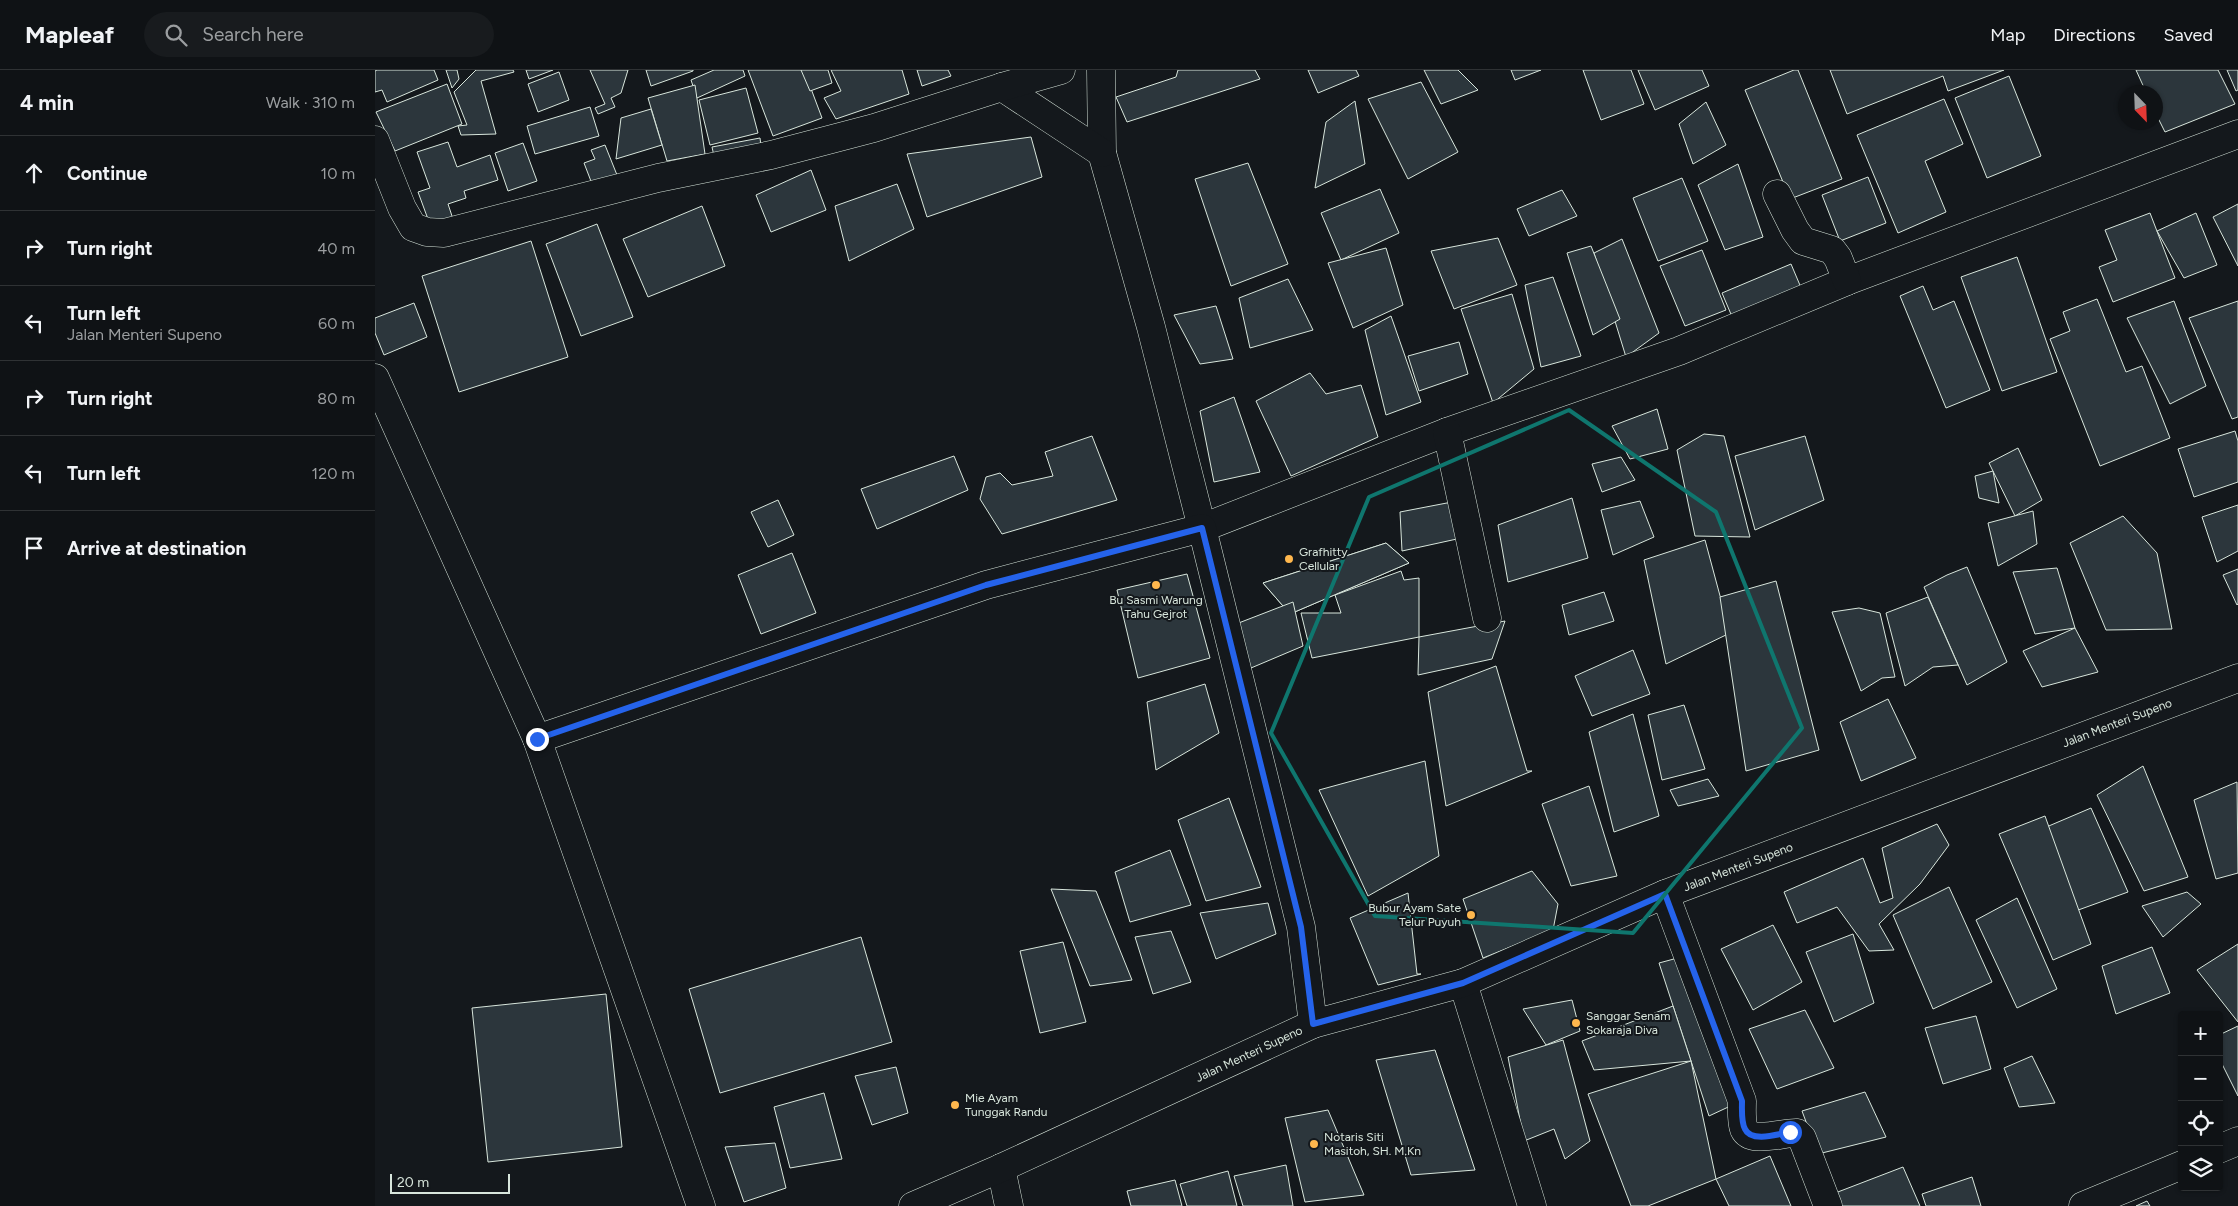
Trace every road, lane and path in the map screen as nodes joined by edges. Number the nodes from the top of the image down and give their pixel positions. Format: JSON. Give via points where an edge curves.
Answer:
{"nodes":[{"id":1,"x":1061,"y":70,"type":"edge"},
{"id":2,"x":1101,"y":70,"type":"edge"},
{"id":3,"x":1002,"y":86,"type":"junction"},
{"id":4,"x":2238,"y":134,"type":"edge"},
{"id":5,"x":375,"y":140,"type":"edge"},
{"id":6,"x":1101,"y":153,"type":"junction"},
{"id":7,"x":1777,"y":194,"type":"dead end"},
{"id":8,"x":1847,"y":281,"type":"junction"},
{"id":9,"x":375,"y":378,"type":"edge"},
{"id":10,"x":1447,"y":432,"type":"junction"},
{"id":11,"x":1202,"y":528,"type":"junction"},
{"id":12,"x":1487,"y":618,"type":"dead end"},
{"id":13,"x":2238,"y":678,"type":"edge"},
{"id":14,"x":537,"y":739,"type":"junction"},
{"id":15,"x":1665,"y":894,"type":"junction"},
{"id":16,"x":1463,"y":983,"type":"junction"},
{"id":17,"x":1313,"y":1024,"type":"junction"},
{"id":18,"x":2238,"y":1141,"type":"edge"},
{"id":19,"x":2223,"y":1147,"type":"edge"},
{"id":20,"x":2178,"y":1167,"type":"edge"},
{"id":21,"x":1001,"y":1168,"type":"junction"},
{"id":22,"x":701,"y":1206,"type":"edge"},
{"id":23,"x":913,"y":1206,"type":"edge"},
{"id":24,"x":1009,"y":1206,"type":"edge"},
{"id":25,"x":1532,"y":1206,"type":"edge"},
{"id":26,"x":1828,"y":1206,"type":"edge"},
{"id":27,"x":2083,"y":1206,"type":"edge"}],
"edges":[{"from":1,"to":3,"type":"street"},
{"from":2,"to":6,"type":"street"},
{"from":3,"to":5,"type":"street","via":[[874,128],[771,155],[658,178],[444,233],[413,227]]},
{"from":3,"to":6,"type":"street"},
{"from":4,"to":8,"type":"street"},
{"from":6,"to":11,"type":"street","via":[[1151,327]]},
{"from":7,"to":8,"type":"street","via":[[1803,241],[1832,250]]},
{"from":8,"to":10,"type":"street","via":[[1679,351]]},
{"from":9,"to":14,"type":"street"},
{"from":10,"to":11,"type":"street"},
{"from":10,"to":12,"type":"street"},
{"from":11,"to":14,"type":"street","via":[[986,585]]},
{"from":11,"to":17,"type":"street","via":[[1301,927]]},
{"from":13,"to":15,"type":"street","name":"Jalan Menteri Supeno"},
{"from":14,"to":22,"type":"street"},
{"from":15,"to":16,"type":"street","name":"Jalan Menteri Supeno"},
{"from":15,"to":26,"type":"street","via":[[1742,1101],[1744,1129],[1757,1137],[1797,1133],[1802,1138]]},
{"from":16,"to":17,"type":"street","name":"Jalan Menteri Supeno"},
{"from":16,"to":25,"type":"street"},
{"from":17,"to":21,"type":"street","name":"Jalan Menteri Supeno"},
{"from":18,"to":19,"type":"street"},
{"from":20,"to":27,"type":"street"},
{"from":21,"to":23,"type":"street","name":"Jalan Menteri Supeno"},
{"from":21,"to":24,"type":"street"}]}
